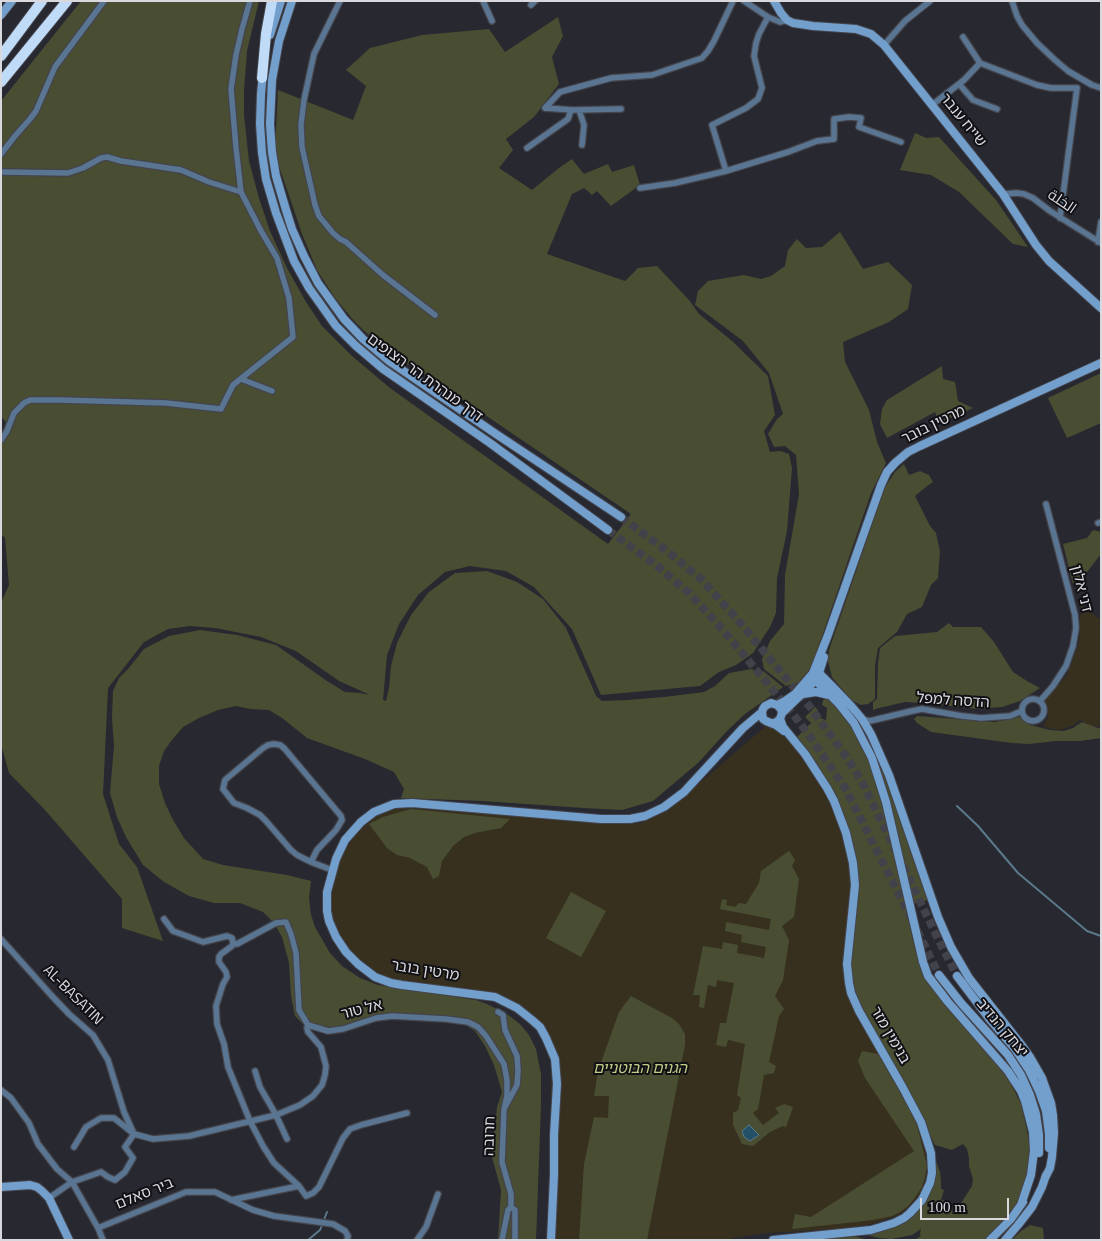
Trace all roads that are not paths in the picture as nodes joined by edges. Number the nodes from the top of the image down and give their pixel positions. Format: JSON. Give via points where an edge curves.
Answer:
{"nodes":[{"id":1,"x":12,"y":1,"type":"edge"},
{"id":2,"x":42,"y":1,"type":"edge"},
{"id":3,"x":59,"y":1,"type":"edge"},
{"id":4,"x":67,"y":1,"type":"edge"},
{"id":5,"x":104,"y":1,"type":"edge"},
{"id":6,"x":250,"y":1,"type":"edge"},
{"id":7,"x":272,"y":1,"type":"edge"},
{"id":8,"x":281,"y":1,"type":"edge"},
{"id":9,"x":292,"y":1,"type":"edge"},
{"id":10,"x":340,"y":1,"type":"edge"},
{"id":11,"x":483,"y":1,"type":"edge"},
{"id":12,"x":733,"y":1,"type":"edge"},
{"id":13,"x":744,"y":1,"type":"edge"},
{"id":14,"x":774,"y":1,"type":"edge"},
{"id":15,"x":930,"y":1,"type":"edge"},
{"id":16,"x":1012,"y":1,"type":"edge"},
{"id":17,"x":1,"y":15,"type":"edge"},
{"id":18,"x":768,"y":17,"type":"junction"},
{"id":19,"x":786,"y":20,"type":"junction"},
{"id":20,"x":492,"y":21,"type":"dead end"},
{"id":21,"x":963,"y":37,"type":"dead end"},
{"id":22,"x":884,"y":45,"type":"junction"},
{"id":23,"x":24,"y":54,"type":"junction"},
{"id":24,"x":1,"y":56,"type":"edge"},
{"id":25,"x":980,"y":64,"type":"junction"},
{"id":26,"x":1078,"y":76,"type":"junction"},
{"id":27,"x":262,"y":78,"type":"junction"},
{"id":28,"x":1,"y":82,"type":"edge"},
{"id":29,"x":959,"y":84,"type":"junction"},
{"id":30,"x":1078,"y":88,"type":"junction"},
{"id":31,"x":1101,"y":88,"type":"edge"},
{"id":32,"x":932,"y":105,"type":"junction"},
{"id":33,"x":621,"y":109,"type":"dead end"},
{"id":34,"x":997,"y":109,"type":"dead end"},
{"id":35,"x":571,"y":110,"type":"junction"},
{"id":36,"x":579,"y":110,"type":"junction"},
{"id":37,"x":901,"y":142,"type":"dead end"},
{"id":38,"x":582,"y":145,"type":"dead end"},
{"id":39,"x":527,"y":148,"type":"dead end"},
{"id":40,"x":1,"y":154,"type":"edge"},
{"id":41,"x":726,"y":171,"type":"junction"},
{"id":42,"x":1,"y":172,"type":"edge"},
{"id":43,"x":640,"y":188,"type":"dead end"},
{"id":44,"x":242,"y":192,"type":"junction"},
{"id":45,"x":1003,"y":194,"type":"junction"},
{"id":46,"x":1060,"y":218,"type":"junction"},
{"id":47,"x":1101,"y":222,"type":"edge"},
{"id":48,"x":1100,"y":243,"type":"edge"},
{"id":49,"x":1101,"y":308,"type":"edge"},
{"id":50,"x":435,"y":315,"type":"dead end"},
{"id":51,"x":1101,"y":363,"type":"edge"},
{"id":52,"x":241,"y":379,"type":"junction"},
{"id":53,"x":272,"y":391,"type":"dead end"},
{"id":54,"x":1,"y":440,"type":"edge"},
{"id":55,"x":1046,"y":504,"type":"dead end"},
{"id":56,"x":621,"y":517,"type":"tunnel mouth"},
{"id":57,"x":608,"y":530,"type":"tunnel mouth"},
{"id":58,"x":828,"y":635,"type":"junction"},
{"id":59,"x":823,"y":660,"type":"junction"},
{"id":60,"x":816,"y":675,"type":"junction"},
{"id":61,"x":832,"y":685,"type":"junction"},
{"id":62,"x":799,"y":696,"type":"junction"},
{"id":63,"x":833,"y":698,"type":"junction"},
{"id":64,"x":1040,"y":701,"type":"junction"},
{"id":65,"x":777,"y":705,"type":"junction"},
{"id":66,"x":1022,"y":711,"type":"junction"},
{"id":67,"x":762,"y":712,"type":"junction"},
{"id":68,"x":781,"y":716,"type":"junction"},
{"id":69,"x":882,"y":718,"type":"junction"},
{"id":70,"x":862,"y":719,"type":"junction"},
{"id":71,"x":769,"y":722,"type":"junction"},
{"id":72,"x":789,"y":735,"type":"junction"},
{"id":73,"x":737,"y":736,"type":"junction"},
{"id":74,"x":874,"y":741,"type":"junction"},
{"id":75,"x":311,"y":862,"type":"junction"},
{"id":76,"x":332,"y":870,"type":"junction"},
{"id":77,"x":164,"y":920,"type":"dead end"},
{"id":78,"x":1,"y":939,"type":"edge"},
{"id":79,"x":233,"y":943,"type":"junction"},
{"id":80,"x":939,"y":975,"type":"tunnel mouth"},
{"id":81,"x":957,"y":976,"type":"tunnel mouth"},
{"id":82,"x":498,"y":1012,"type":"dead end"},
{"id":83,"x":308,"y":1026,"type":"junction"},
{"id":84,"x":255,"y":1071,"type":"dead end"},
{"id":85,"x":1,"y":1090,"type":"edge"},
{"id":86,"x":504,"y":1109,"type":"junction"},
{"id":87,"x":406,"y":1112,"type":"dead end"},
{"id":88,"x":276,"y":1115,"type":"junction"},
{"id":89,"x":250,"y":1121,"type":"junction"},
{"id":90,"x":134,"y":1134,"type":"junction"},
{"id":91,"x":287,"y":1139,"type":"dead end"},
{"id":92,"x":74,"y":1147,"type":"dead end"},
{"id":93,"x":1045,"y":1178,"type":"junction"},
{"id":94,"x":72,"y":1182,"type":"junction"},
{"id":95,"x":299,"y":1186,"type":"junction"},
{"id":96,"x":1,"y":1187,"type":"edge"},
{"id":97,"x":438,"y":1194,"type":"dead end"},
{"id":98,"x":49,"y":1198,"type":"junction"},
{"id":99,"x":231,"y":1200,"type":"junction"},
{"id":100,"x":1021,"y":1206,"type":"junction"},
{"id":101,"x":511,"y":1208,"type":"junction"},
{"id":102,"x":98,"y":1228,"type":"junction"},
{"id":103,"x":69,"y":1240,"type":"edge"},
{"id":104,"x":102,"y":1240,"type":"edge"},
{"id":105,"x":347,"y":1240,"type":"edge"},
{"id":106,"x":417,"y":1240,"type":"edge"},
{"id":107,"x":502,"y":1240,"type":"edge"},
{"id":108,"x":515,"y":1240,"type":"edge"},
{"id":109,"x":551,"y":1240,"type":"edge"},
{"id":110,"x":773,"y":1240,"type":"edge"},
{"id":111,"x":990,"y":1240,"type":"edge"},
{"id":112,"x":1005,"y":1240,"type":"edge"}],
"edges":[{"from":1,"to":17,"type":"main road"},
{"from":2,"to":24,"type":"highway"},
{"from":3,"to":23,"type":"highway"},
{"from":4,"to":23,"type":"highway"},
{"from":5,"to":40,"type":"street","via":[[55,67],[30,120]]},
{"from":6,"to":44,"type":"street","via":[[231,89]]},
{"from":7,"to":27,"type":"highway"},
{"from":8,"to":27,"type":"main road","name":"דרך מנהרת הר הצופים","via":[[269,38]]},
{"from":9,"to":56,"type":"main road","name":"דרך מנהרת הר הצופים","via":[[279,41],[272,80],[270,124],[276,176],[286,210],[318,283],[344,319],[389,361]]},
{"from":10,"to":50,"type":"street","via":[[314,54],[304,100],[302,147],[315,205],[333,233],[382,276]]},
{"from":11,"to":20,"type":"street"},
{"from":12,"to":35,"type":"street","via":[[702,58],[652,75],[611,78],[560,92],[545,108]]},
{"from":13,"to":18,"type":"street"},
{"from":14,"to":19,"type":"main road"},
{"from":15,"to":22,"type":"street","via":[[905,21]]},
{"from":16,"to":26,"type":"street","via":[[1022,25],[1037,43]]},
{"from":18,"to":19,"type":"street","via":[[780,22]]},
{"from":18,"to":41,"type":"street","via":[[759,34],[754,56],[762,88],[758,99],[712,125]]},
{"from":19,"to":22,"type":"main road","name":"שייח ענבר","via":[[813,26],[856,29],[870,34]]},
{"from":21,"to":25,"type":"street"},
{"from":22,"to":32,"type":"main road","name":"שייח ענבר"},
{"from":23,"to":28,"type":"highway"},
{"from":25,"to":29,"type":"street"},
{"from":25,"to":30,"type":"street","via":[[1037,85]]},
{"from":26,"to":30,"type":"street"},
{"from":26,"to":31,"type":"street"},
{"from":27,"to":57,"type":"main road","name":"דרך מנהרת הר הצופים","via":[[262,153],[276,213],[301,274],[336,326],[383,369]]},
{"from":29,"to":32,"type":"street"},
{"from":29,"to":34,"type":"street","via":[[973,100]]},
{"from":30,"to":46,"type":"street"},
{"from":32,"to":45,"type":"main road","name":"שייח ענבר"},
{"from":33,"to":36,"type":"street"},
{"from":35,"to":36,"type":"street"},
{"from":35,"to":39,"type":"street","via":[[568,119]]},
{"from":36,"to":38,"type":"street","via":[[584,125]]},
{"from":37,"to":41,"type":"street","via":[[859,127],[861,118],[834,119],[834,139],[817,141]]},
{"from":41,"to":43,"type":"street"},
{"from":42,"to":44,"type":"street","via":[[68,173],[108,157],[181,170]]},
{"from":44,"to":52,"type":"street","via":[[277,258],[289,298],[293,338]]},
{"from":45,"to":46,"type":"street","name":"الخلة","via":[[1024,194]]},
{"from":45,"to":49,"type":"main road","name":"שייח ענבר","via":[[1049,261]]},
{"from":46,"to":48,"type":"street","name":"الخلة"},
{"from":47,"to":48,"type":"street"},
{"from":51,"to":58,"type":"main road","name":"מרטין בובר","via":[[920,446],[895,462],[881,485]]},
{"from":52,"to":53,"type":"street"},
{"from":52,"to":54,"type":"street","via":[[234,385],[222,408],[166,403],[30,400],[14,413]]},
{"from":55,"to":64,"type":"street","name":"דני אלון","via":[[1076,628],[1066,666]]},
{"from":58,"to":59,"type":"main road","name":"מרטין בובר"},
{"from":58,"to":60,"type":"main road","name":"מרטין בובר"},
{"from":59,"to":60,"type":"main road","name":"מרטין בובר"},
{"from":59,"to":61,"type":"main road"},
{"from":60,"to":61,"type":"main road"},
{"from":60,"to":62,"type":"main road","name":"מרטין בובר"},
{"from":60,"to":63,"type":"main road"},
{"from":60,"to":65,"type":"main road","name":"מרטין בובר"},
{"from":61,"to":70,"type":"main road"},
{"from":62,"to":63,"type":"main road","via":[[816,692]]},
{"from":62,"to":68,"type":"main road","name":"מרטין בובר"},
{"from":63,"to":100,"type":"main road","via":[[854,723],[882,784],[928,976],[1008,1071],[1025,1101],[1034,1151],[1031,1175]]},
{"from":64,"to":66,"type":"street","via":[[1027,701]]},
{"from":64,"to":66,"type":"street","via":[[1045,709],[1040,720],[1029,721]]},
{"from":65,"to":67,"type":"main road","via":[[768,704]]},
{"from":65,"to":68,"type":"main road"},
{"from":66,"to":69,"type":"street","name":"הדסה למפל","via":[[1010,716],[981,718],[922,709]]},
{"from":67,"to":71,"type":"main road","via":[[763,719]]},
{"from":67,"to":73,"type":"main road","name":"מרטין בובר"},
{"from":68,"to":71,"type":"main road","via":[[778,721]]},
{"from":68,"to":72,"type":"main road","name":"בנימין מזר"},
{"from":69,"to":70,"type":"street","name":"הדסה למפל"},
{"from":69,"to":74,"type":"street","via":[[872,727]]},
{"from":70,"to":74,"type":"main road"},
{"from":71,"to":72,"type":"main road","name":"בנימין מזר"},
{"from":71,"to":73,"type":"main road","name":"מרטין בובר","via":[[757,722]]},
{"from":72,"to":110,"type":"main road","name":"בנימין מזר","via":[[827,788],[846,833],[855,875],[847,964],[850,988],[859,1011],[921,1122],[931,1153],[932,1173],[922,1200],[894,1223],[871,1230]]},
{"from":73,"to":76,"type":"main road","name":"מרטין בובר","via":[[684,792],[645,816],[602,819],[394,804],[374,812],[355,828],[345,840]]},
{"from":74,"to":93,"type":"main road","via":[[951,947],[969,978],[1030,1056],[1047,1090],[1054,1133],[1050,1168]]},
{"from":75,"to":75,"type":"street","via":[[297,856],[266,820],[234,803],[223,789],[225,780],[268,745],[280,744],[341,816],[336,830],[317,850]]},
{"from":75,"to":76,"type":"street"},
{"from":76,"to":109,"type":"main road","name":"מרטין בובר","via":[[327,892],[329,920],[341,945],[363,969],[375,977],[402,985],[495,997],[517,1008],[540,1027],[555,1059]]},
{"from":77,"to":79,"type":"street","via":[[173,931],[203,942],[227,936]]},
{"from":78,"to":90,"type":"street","name":"AL-BASATIN","via":[[57,1002],[93,1035],[108,1060]]},
{"from":79,"to":83,"type":"street","via":[[237,944],[276,923],[286,922],[296,953],[299,1010]]},
{"from":79,"to":89,"type":"street","via":[[221,954],[218,962],[226,977],[216,1006],[217,1024],[228,1067]]},
{"from":80,"to":100,"type":"main road","name":"יצחק הנדיב","via":[[1008,1055],[1030,1095],[1038,1124],[1039,1153],[1035,1175]]},
{"from":81,"to":93,"type":"main road","name":"יצחק הנדיב","via":[[1023,1059],[1039,1091],[1049,1134]]},
{"from":82,"to":86,"type":"street","name":"חרובה","via":[[503,1015],[518,1070],[518,1085]]},
{"from":83,"to":86,"type":"street","name":"אל טור","via":[[328,1031],[392,1016],[468,1022],[486,1036],[504,1064],[507,1096]]},
{"from":83,"to":88,"type":"street","via":[[308,1032],[321,1047],[326,1066],[322,1085],[300,1105]]},
{"from":84,"to":88,"type":"street"},
{"from":85,"to":94,"type":"street","via":[[29,1123],[38,1144],[52,1163]]},
{"from":86,"to":101,"type":"street","name":"חרובה","via":[[502,1162],[511,1194]]},
{"from":87,"to":95,"type":"street","via":[[350,1129],[342,1138],[319,1187],[306,1196]]},
{"from":88,"to":89,"type":"street"},
{"from":88,"to":91,"type":"street"},
{"from":89,"to":90,"type":"street","via":[[189,1136],[153,1140]]},
{"from":89,"to":95,"type":"street","via":[[274,1163]]},
{"from":90,"to":92,"type":"street","via":[[114,1118],[101,1118],[86,1127]]},
{"from":90,"to":94,"type":"street","via":[[125,1147],[133,1158],[125,1172],[115,1180],[101,1172]]},
{"from":93,"to":112,"type":"main road","name":"יצחק הנדיב","via":[[1032,1207]]},
{"from":94,"to":98,"type":"street"},
{"from":94,"to":102,"type":"street"},
{"from":95,"to":99,"type":"street"},
{"from":96,"to":98,"type":"main road","via":[[30,1185]]},
{"from":97,"to":106,"type":"street","via":[[426,1227]]},
{"from":98,"to":103,"type":"main road"},
{"from":99,"to":102,"type":"street","name":"ביר סאלם","via":[[215,1192],[186,1192]]},
{"from":99,"to":105,"type":"street","name":"ביר סאלם","via":[[274,1216],[333,1224],[345,1231]]},
{"from":100,"to":111,"type":"main road","name":"יצחק הנדיב"},
{"from":101,"to":107,"type":"street"},
{"from":101,"to":108,"type":"street","name":"חרובה","via":[[515,1210]]},
{"from":102,"to":104,"type":"street"}]}
